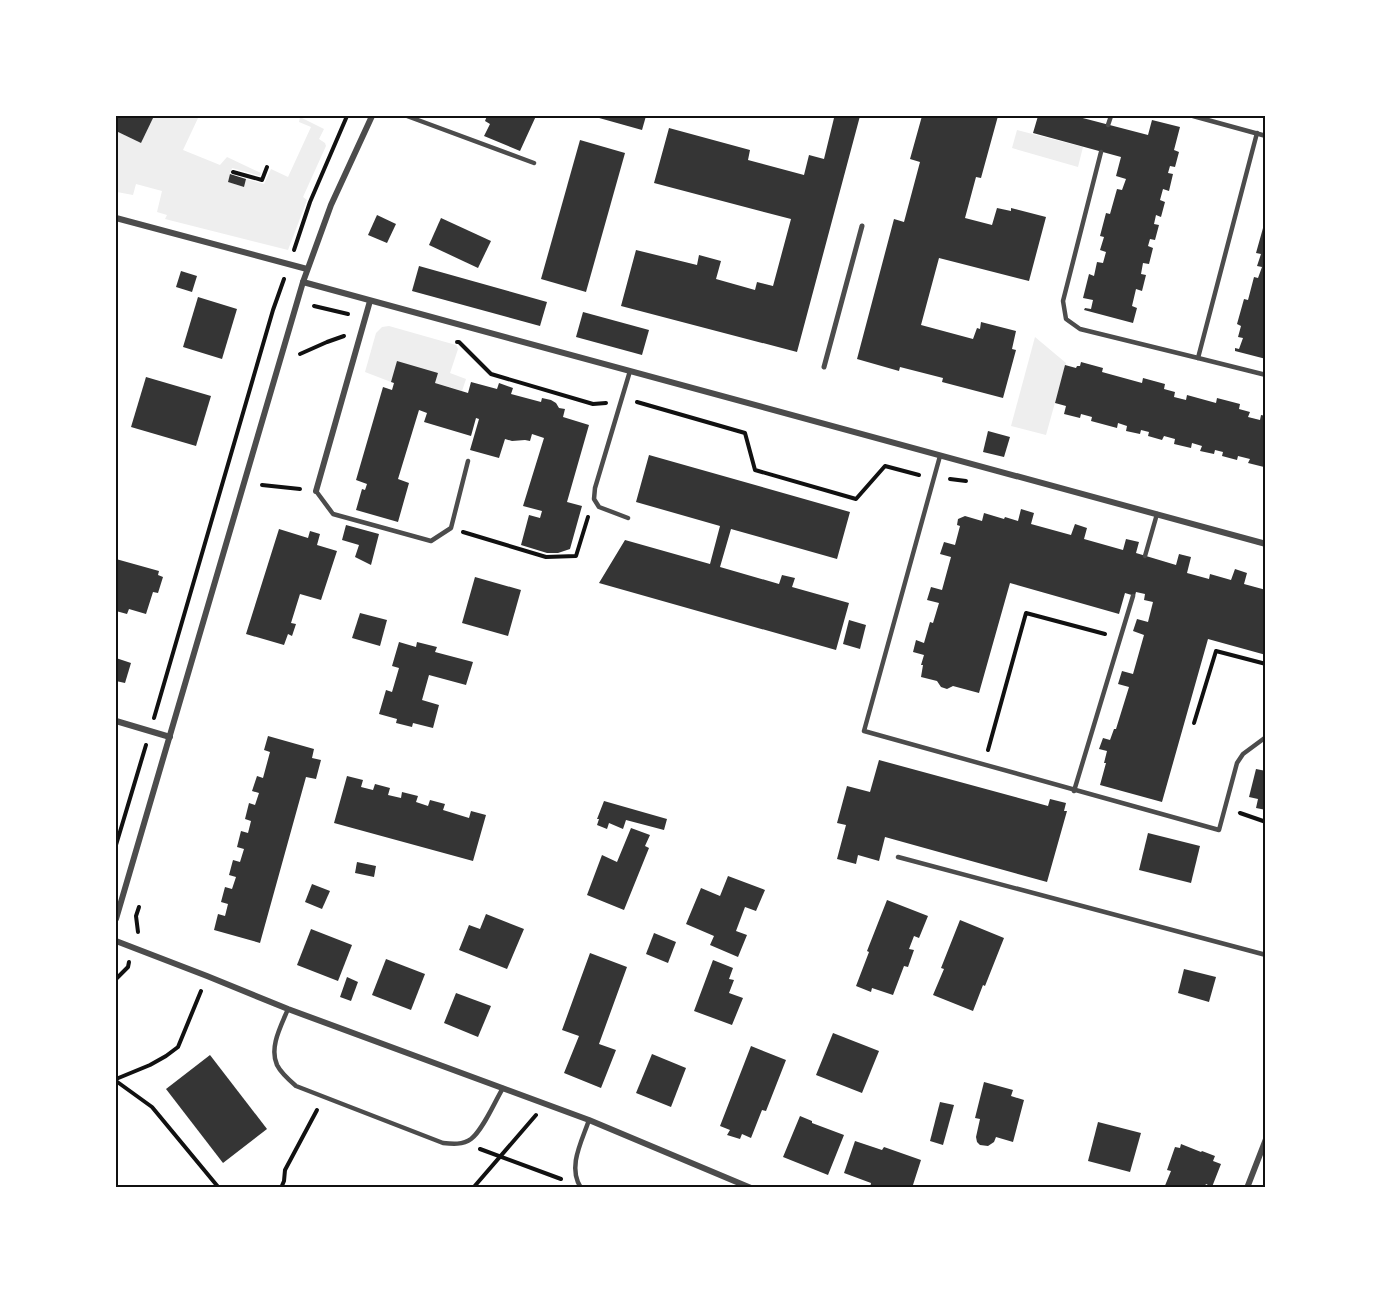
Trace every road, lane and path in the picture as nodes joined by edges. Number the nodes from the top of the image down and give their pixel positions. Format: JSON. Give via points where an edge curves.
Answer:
{"nodes":[{"id":1,"x":372,"y":116,"type":"edge"},
{"id":2,"x":407,"y":116,"type":"edge"},
{"id":3,"x":1111,"y":116,"type":"edge"},
{"id":4,"x":1193,"y":116,"type":"edge"},
{"id":5,"x":1108,"y":125,"type":"dead end"},
{"id":6,"x":1257,"y":133,"type":"junction"},
{"id":7,"x":1266,"y":136,"type":"edge"},
{"id":8,"x":1101,"y":152,"type":"dead end"},
{"id":9,"x":534,"y":163,"type":"dead end"},
{"id":10,"x":267,"y":167,"type":"dead end"},
{"id":11,"x":233,"y":172,"type":"dead end"},
{"id":12,"x":116,"y":218,"type":"edge"},
{"id":13,"x":862,"y":226,"type":"dead end"},
{"id":14,"x":308,"y":270,"type":"junction"},
{"id":15,"x":303,"y":282,"type":"junction"},
{"id":16,"x":320,"y":286,"type":"junction"},
{"id":17,"x":370,"y":301,"type":"junction"},
{"id":18,"x":314,"y":306,"type":"junction"},
{"id":19,"x":312,"y":315,"type":"dead end"},
{"id":20,"x":366,"y":318,"type":"junction"},
{"id":21,"x":362,"y":329,"type":"junction"},
{"id":22,"x":447,"y":339,"type":"dead end"},
{"id":23,"x":303,"y":345,"type":"dead end"},
{"id":24,"x":1198,"y":357,"type":"junction"},
{"id":25,"x":824,"y":367,"type":"dead end"},
{"id":26,"x":630,"y":371,"type":"junction"},
{"id":27,"x":1266,"y":375,"type":"edge"},
{"id":28,"x":621,"y":402,"type":"junction"},
{"id":29,"x":940,"y":456,"type":"junction"},
{"id":30,"x":468,"y":461,"type":"dead end"},
{"id":31,"x":265,"y":474,"type":"dead end"},
{"id":32,"x":934,"y":478,"type":"junction"},
{"id":33,"x":976,"y":484,"type":"dead end"},
{"id":34,"x":316,"y":491,"type":"junction"},
{"id":35,"x":594,"y":499,"type":"junction"},
{"id":36,"x":1157,"y":514,"type":"junction"},
{"id":37,"x":628,"y":518,"type":"dead end"},
{"id":38,"x":451,"y":528,"type":"junction"},
{"id":39,"x":1266,"y":544,"type":"edge"},
{"id":40,"x":1145,"y":556,"type":"dead end"},
{"id":41,"x":1133,"y":596,"type":"dead end"},
{"id":42,"x":1120,"y":638,"type":"junction"},
{"id":43,"x":1266,"y":664,"type":"edge"},
{"id":44,"x":116,"y":721,"type":"edge"},
{"id":45,"x":1194,"y":723,"type":"dead end"},
{"id":46,"x":170,"y":737,"type":"junction"},
{"id":47,"x":1266,"y":737,"type":"edge"},
{"id":48,"x":984,"y":765,"type":"junction"},
{"id":49,"x":1074,"y":791,"type":"junction"},
{"id":50,"x":1246,"y":815,"type":"dead end"},
{"id":51,"x":1266,"y":822,"type":"edge"},
{"id":52,"x":898,"y":857,"type":"dead end"},
{"id":53,"x":141,"y":900,"type":"dead end"},
{"id":54,"x":116,"y":919,"type":"edge"},
{"id":55,"x":116,"y":941,"type":"edge"},
{"id":56,"x":133,"y":948,"type":"junction"},
{"id":57,"x":1266,"y":955,"type":"edge"},
{"id":58,"x":207,"y":976,"type":"junction"},
{"id":59,"x":116,"y":979,"type":"edge"},
{"id":60,"x":288,"y":1009,"type":"junction"},
{"id":61,"x":116,"y":1080,"type":"edge"},
{"id":62,"x":503,"y":1088,"type":"junction"},
{"id":63,"x":324,"y":1097,"type":"junction"},
{"id":64,"x":545,"y":1104,"type":"junction"},
{"id":65,"x":589,"y":1120,"type":"junction"},
{"id":66,"x":1266,"y":1139,"type":"edge"},
{"id":67,"x":463,"y":1143,"type":"junction"},
{"id":68,"x":500,"y":1156,"type":"junction"},
{"id":69,"x":580,"y":1186,"type":"edge"},
{"id":70,"x":219,"y":1188,"type":"edge"},
{"id":71,"x":281,"y":1188,"type":"edge"},
{"id":72,"x":473,"y":1188,"type":"edge"},
{"id":73,"x":751,"y":1188,"type":"edge"},
{"id":74,"x":1247,"y":1188,"type":"edge"}],
"edges":[{"from":1,"to":14,"type":"street","via":[[331,205]]},
{"from":2,"to":9,"type":"lane"},
{"from":3,"to":5,"type":"lane"},
{"from":4,"to":6,"type":"lane"},
{"from":6,"to":7,"type":"lane"},
{"from":6,"to":24,"type":"lane"},
{"from":8,"to":24,"type":"lane","via":[[1063,301],[1066,319],[1080,329]]},
{"from":10,"to":11,"type":"path","via":[[262,180]]},
{"from":12,"to":14,"type":"street"},
{"from":13,"to":25,"type":"street"},
{"from":14,"to":15,"type":"street"},
{"from":15,"to":16,"type":"street"},
{"from":15,"to":46,"type":"street"},
{"from":16,"to":17,"type":"street"},
{"from":16,"to":18,"type":"path"},
{"from":17,"to":20,"type":"street"},
{"from":17,"to":26,"type":"street"},
{"from":18,"to":19,"type":"path"},
{"from":18,"to":20,"type":"path"},
{"from":20,"to":21,"type":"street"},
{"from":21,"to":23,"type":"path","via":[[300,354]]},
{"from":21,"to":34,"type":"street"},
{"from":22,"to":28,"type":"path","via":[[459,342],[490,374],[593,404]]},
{"from":24,"to":27,"type":"lane"},
{"from":26,"to":28,"type":"lane"},
{"from":26,"to":29,"type":"street"},
{"from":28,"to":32,"type":"path","via":[[630,400],[745,433],[755,470],[856,498],[885,466]]},
{"from":28,"to":35,"type":"lane"},
{"from":29,"to":32,"type":"lane"},
{"from":29,"to":36,"type":"street"},
{"from":30,"to":38,"type":"lane"},
{"from":31,"to":34,"type":"path","via":[[262,485]]},
{"from":32,"to":33,"type":"path"},
{"from":32,"to":48,"type":"lane","via":[[864,732]]},
{"from":34,"to":38,"type":"lane","via":[[333,514],[430,542]]},
{"from":35,"to":37,"type":"lane","via":[[599,507]]},
{"from":35,"to":38,"type":"path","via":[[576,556],[546,557]]},
{"from":36,"to":39,"type":"street"},
{"from":36,"to":40,"type":"lane"},
{"from":41,"to":42,"type":"lane"},
{"from":42,"to":48,"type":"path","via":[[1026,613]]},
{"from":42,"to":49,"type":"lane"},
{"from":43,"to":45,"type":"path","via":[[1216,651]]},
{"from":44,"to":46,"type":"street"},
{"from":46,"to":54,"type":"street"},
{"from":47,"to":49,"type":"lane","via":[[1237,763],[1219,830]]},
{"from":48,"to":49,"type":"lane"},
{"from":50,"to":51,"type":"path"},
{"from":52,"to":57,"type":"lane"},
{"from":53,"to":56,"type":"path"},
{"from":55,"to":56,"type":"street"},
{"from":56,"to":58,"type":"street"},
{"from":56,"to":59,"type":"path","via":[[128,967]]},
{"from":58,"to":60,"type":"street"},
{"from":58,"to":61,"type":"path","via":[[178,1047]]},
{"from":60,"to":62,"type":"street"},
{"from":60,"to":63,"type":"lane","via":[[276,1039],[276,1064],[297,1086]]},
{"from":61,"to":70,"type":"path","via":[[152,1107]]},
{"from":62,"to":64,"type":"street"},
{"from":62,"to":67,"type":"lane","via":[[479,1130]]},
{"from":63,"to":67,"type":"lane","via":[[443,1143]]},
{"from":63,"to":71,"type":"path","via":[[285,1170]]},
{"from":64,"to":65,"type":"street"},
{"from":64,"to":68,"type":"path"},
{"from":65,"to":69,"type":"lane","via":[[576,1159],[575,1178]]},
{"from":65,"to":73,"type":"street"},
{"from":66,"to":74,"type":"street"},
{"from":67,"to":68,"type":"path"},
{"from":68,"to":69,"type":"path"},
{"from":68,"to":72,"type":"path"}]}
